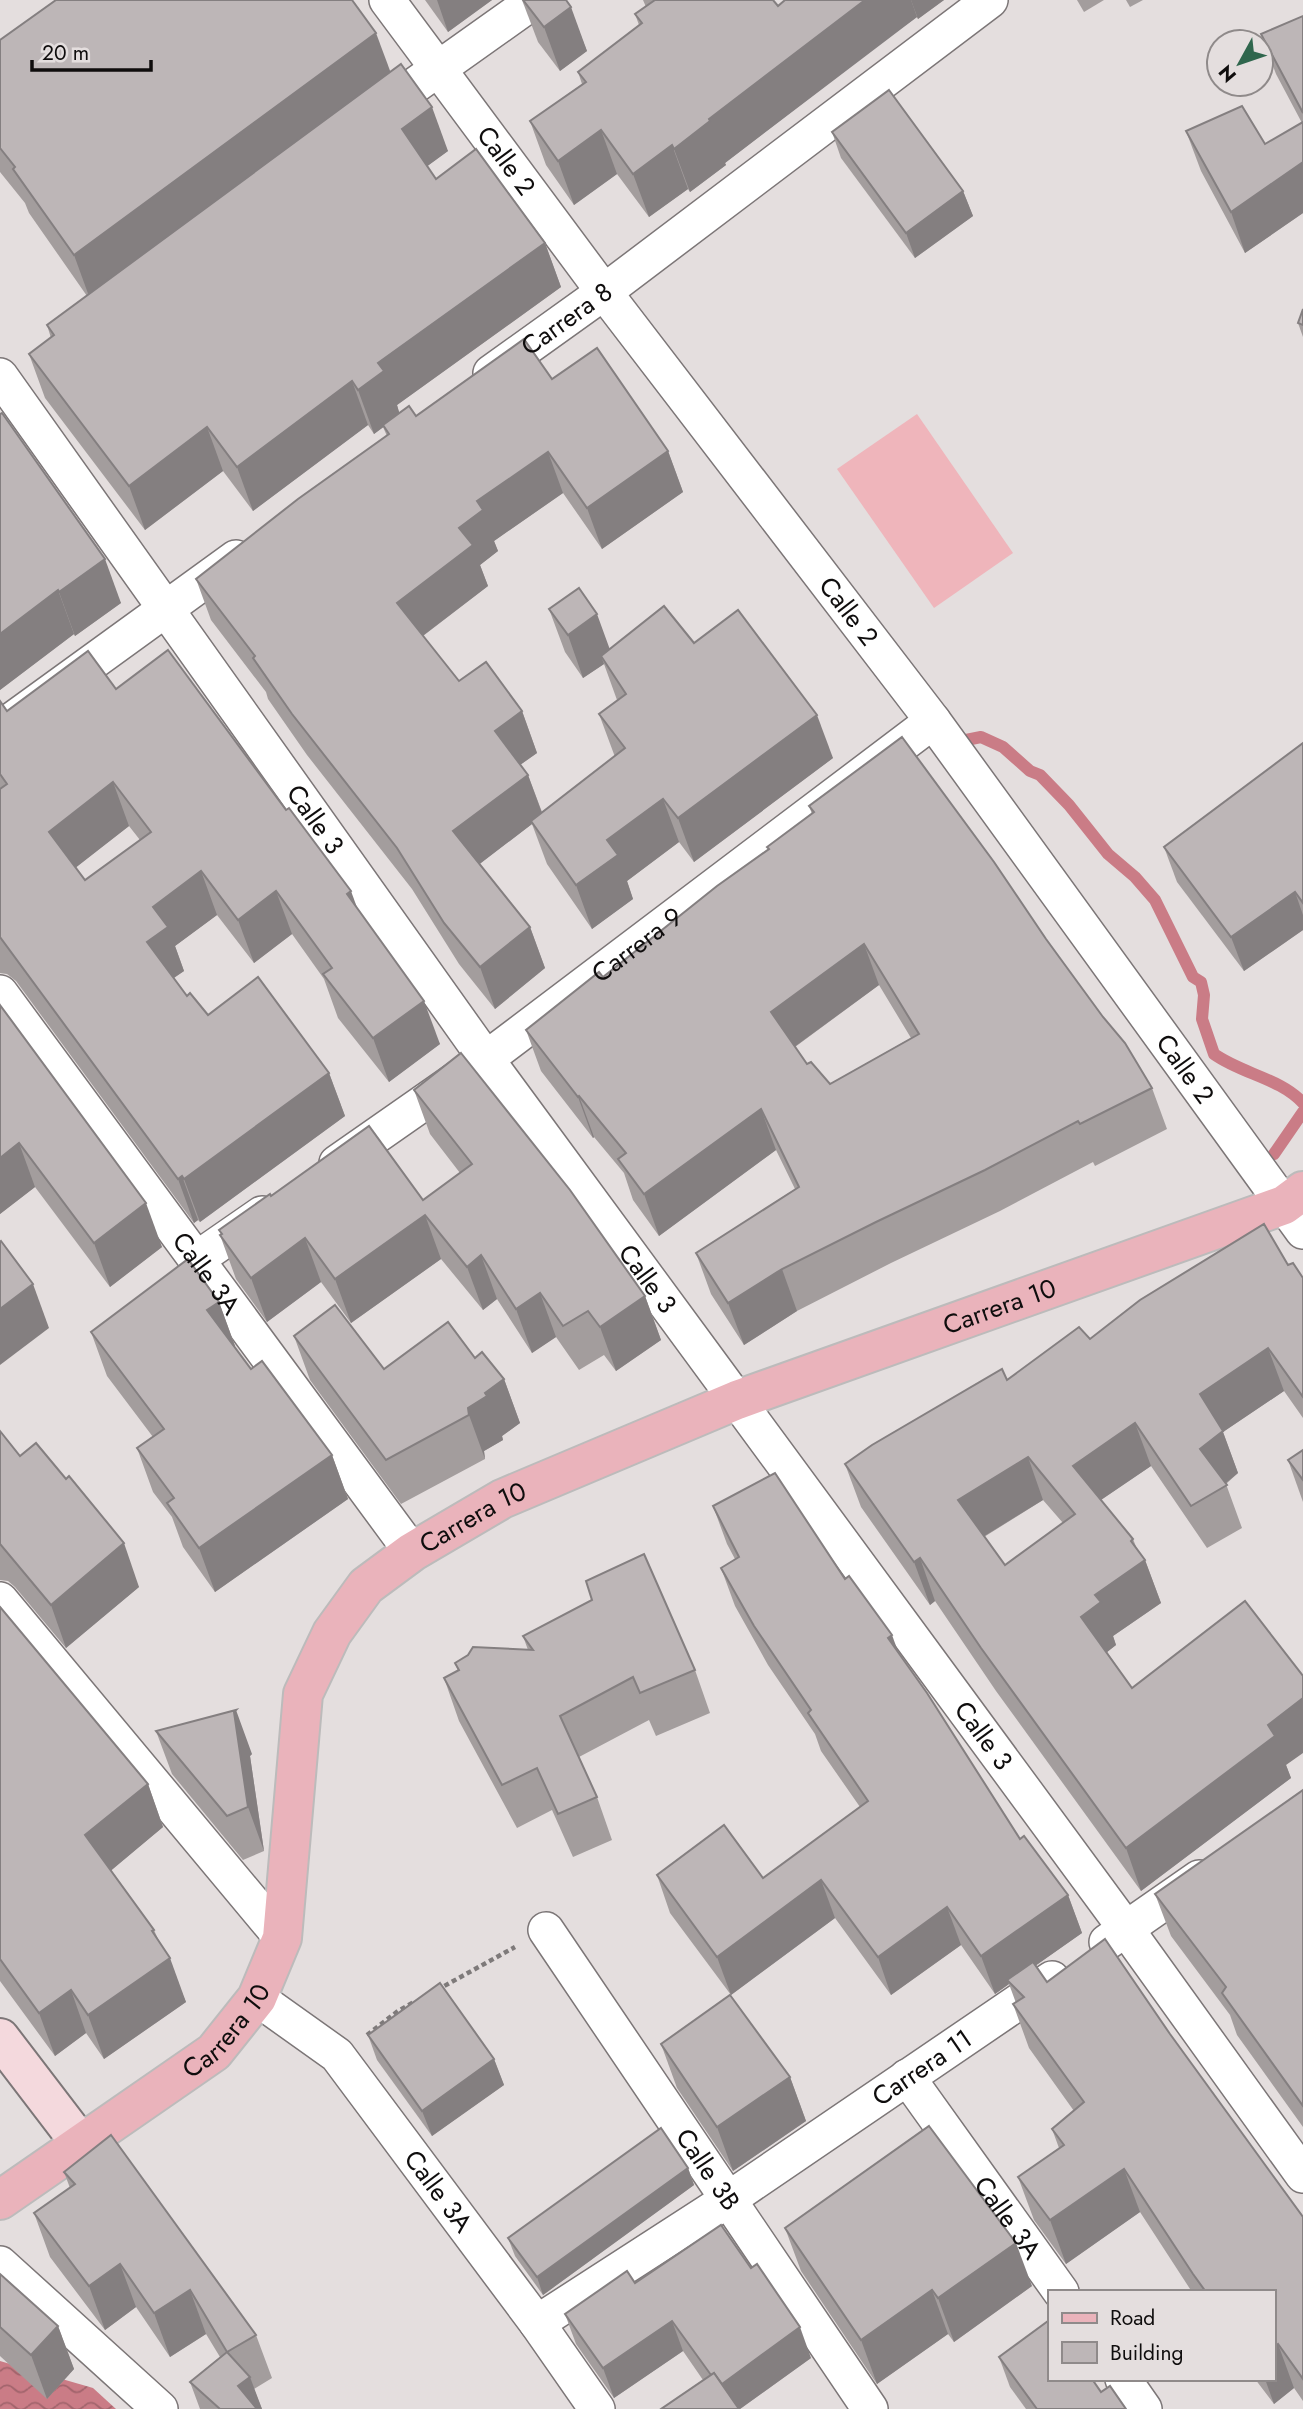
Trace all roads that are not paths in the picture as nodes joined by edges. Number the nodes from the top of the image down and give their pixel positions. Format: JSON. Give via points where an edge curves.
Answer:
{"nodes":[{"id":1,"x":387,"y":0,"type":"edge"},
{"id":2,"x":535,"y":0,"type":"edge"},
{"id":3,"x":990,"y":0,"type":"edge"},
{"id":4,"x":437,"y":68,"type":"junction"},
{"id":5,"x":349,"y":133,"type":"edge"},
{"id":6,"x":604,"y":292,"type":"junction"},
{"id":7,"x":12,"y":376,"type":"edge"},
{"id":8,"x":470,"y":389,"type":"edge"},
{"id":9,"x":256,"y":543,"type":"edge"},
{"id":10,"x":166,"y":608,"type":"junction"},
{"id":11,"x":933,"y":721,"type":"junction"},
{"id":12,"x":0,"y":729,"type":"edge"},
{"id":13,"x":0,"y":993,"type":"edge"},
{"id":14,"x":486,"y":1059,"type":"junction"},
{"id":15,"x":1297,"y":1209,"type":"edge"},
{"id":16,"x":197,"y":1259,"type":"junction"},
{"id":17,"x":737,"y":1400,"type":"junction"},
{"id":18,"x":412,"y":1552,"type":"junction"},
{"id":19,"x":0,"y":1600,"type":"edge"},
{"id":20,"x":1226,"y":1859,"type":"edge"},
{"id":21,"x":1126,"y":1929,"type":"junction"},
{"id":22,"x":546,"y":1930,"type":"road end"},
{"id":23,"x":282,"y":1938,"type":"junction"},
{"id":24,"x":257,"y":1998,"type":"junction"},
{"id":25,"x":0,"y":2038,"type":"edge"},
{"id":26,"x":907,"y":2077,"type":"junction"},
{"id":27,"x":81,"y":2144,"type":"junction"},
{"id":28,"x":1303,"y":2175,"type":"edge"},
{"id":29,"x":729,"y":2199,"type":"junction"},
{"id":30,"x":0,"y":2200,"type":"edge"},
{"id":31,"x":0,"y":2264,"type":"edge"},
{"id":32,"x":1060,"y":2290,"type":"edge"},
{"id":33,"x":537,"y":2323,"type":"junction"},
{"id":34,"x":1124,"y":2381,"type":"edge"},
{"id":35,"x":160,"y":2409,"type":"edge"},
{"id":36,"x":597,"y":2409,"type":"edge"},
{"id":37,"x":870,"y":2409,"type":"edge"},
{"id":38,"x":1144,"y":2409,"type":"edge"}],
"edges":[{"from":1,"to":4,"type":"street","name":"Calle 2"},
{"from":2,"to":4,"type":"street"},
{"from":3,"to":6,"type":"street","name":"Carrera 8"},
{"from":4,"to":5,"type":"street"},
{"from":4,"to":6,"type":"street","name":"Calle 2"},
{"from":6,"to":8,"type":"street","name":"Carrera 8"},
{"from":6,"to":11,"type":"street","name":"Calle 2"},
{"from":7,"to":10,"type":"street","name":"Calle 3"},
{"from":9,"to":10,"type":"street"},
{"from":10,"to":12,"type":"street"},
{"from":10,"to":14,"type":"street","name":"Calle 3"},
{"from":11,"to":14,"type":"street","name":"Carrera 9"},
{"from":11,"to":15,"type":"street","name":"Calle 2"},
{"from":13,"to":16,"type":"street","name":"Calle 3A"},
{"from":14,"to":16,"type":"street","name":"Carrera 9"},
{"from":14,"to":17,"type":"street","name":"Calle 3"},
{"from":15,"to":17,"type":"main road","name":"Carrera 10"},
{"from":16,"to":18,"type":"street","name":"Calle 3A"},
{"from":17,"to":18,"type":"main road","name":"Carrera 10","via":[[502,1499]]},
{"from":17,"to":21,"type":"street","name":"Calle 3"},
{"from":18,"to":23,"type":"main road","name":"Carrera 10","via":[[366,1586],[332,1633],[303,1694]]},
{"from":19,"to":23,"type":"street"},
{"from":20,"to":21,"type":"street","name":"Carrera 11"},
{"from":21,"to":26,"type":"street","name":"Carrera 11"},
{"from":21,"to":28,"type":"street","name":"Calle 3"},
{"from":22,"to":29,"type":"street","name":"Calle 3B"},
{"from":23,"to":24,"type":"main road","name":"Carrera 10"},
{"from":24,"to":27,"type":"main road","name":"Carrera 10","via":[[214,2052]]},
{"from":24,"to":33,"type":"street","name":"Calle 3A","via":[[337,2055]]},
{"from":25,"to":27,"type":"main road"},
{"from":26,"to":29,"type":"street","name":"Carrera 11"},
{"from":26,"to":32,"type":"street","name":"Calle 3A"},
{"from":27,"to":30,"type":"main road","name":"Carrera 10"},
{"from":29,"to":33,"type":"street","name":"Carrera 11"},
{"from":29,"to":37,"type":"street","name":"Calle 3B"},
{"from":31,"to":35,"type":"street"},
{"from":33,"to":36,"type":"street","name":"Calle 3A"},
{"from":34,"to":38,"type":"street"}]}
